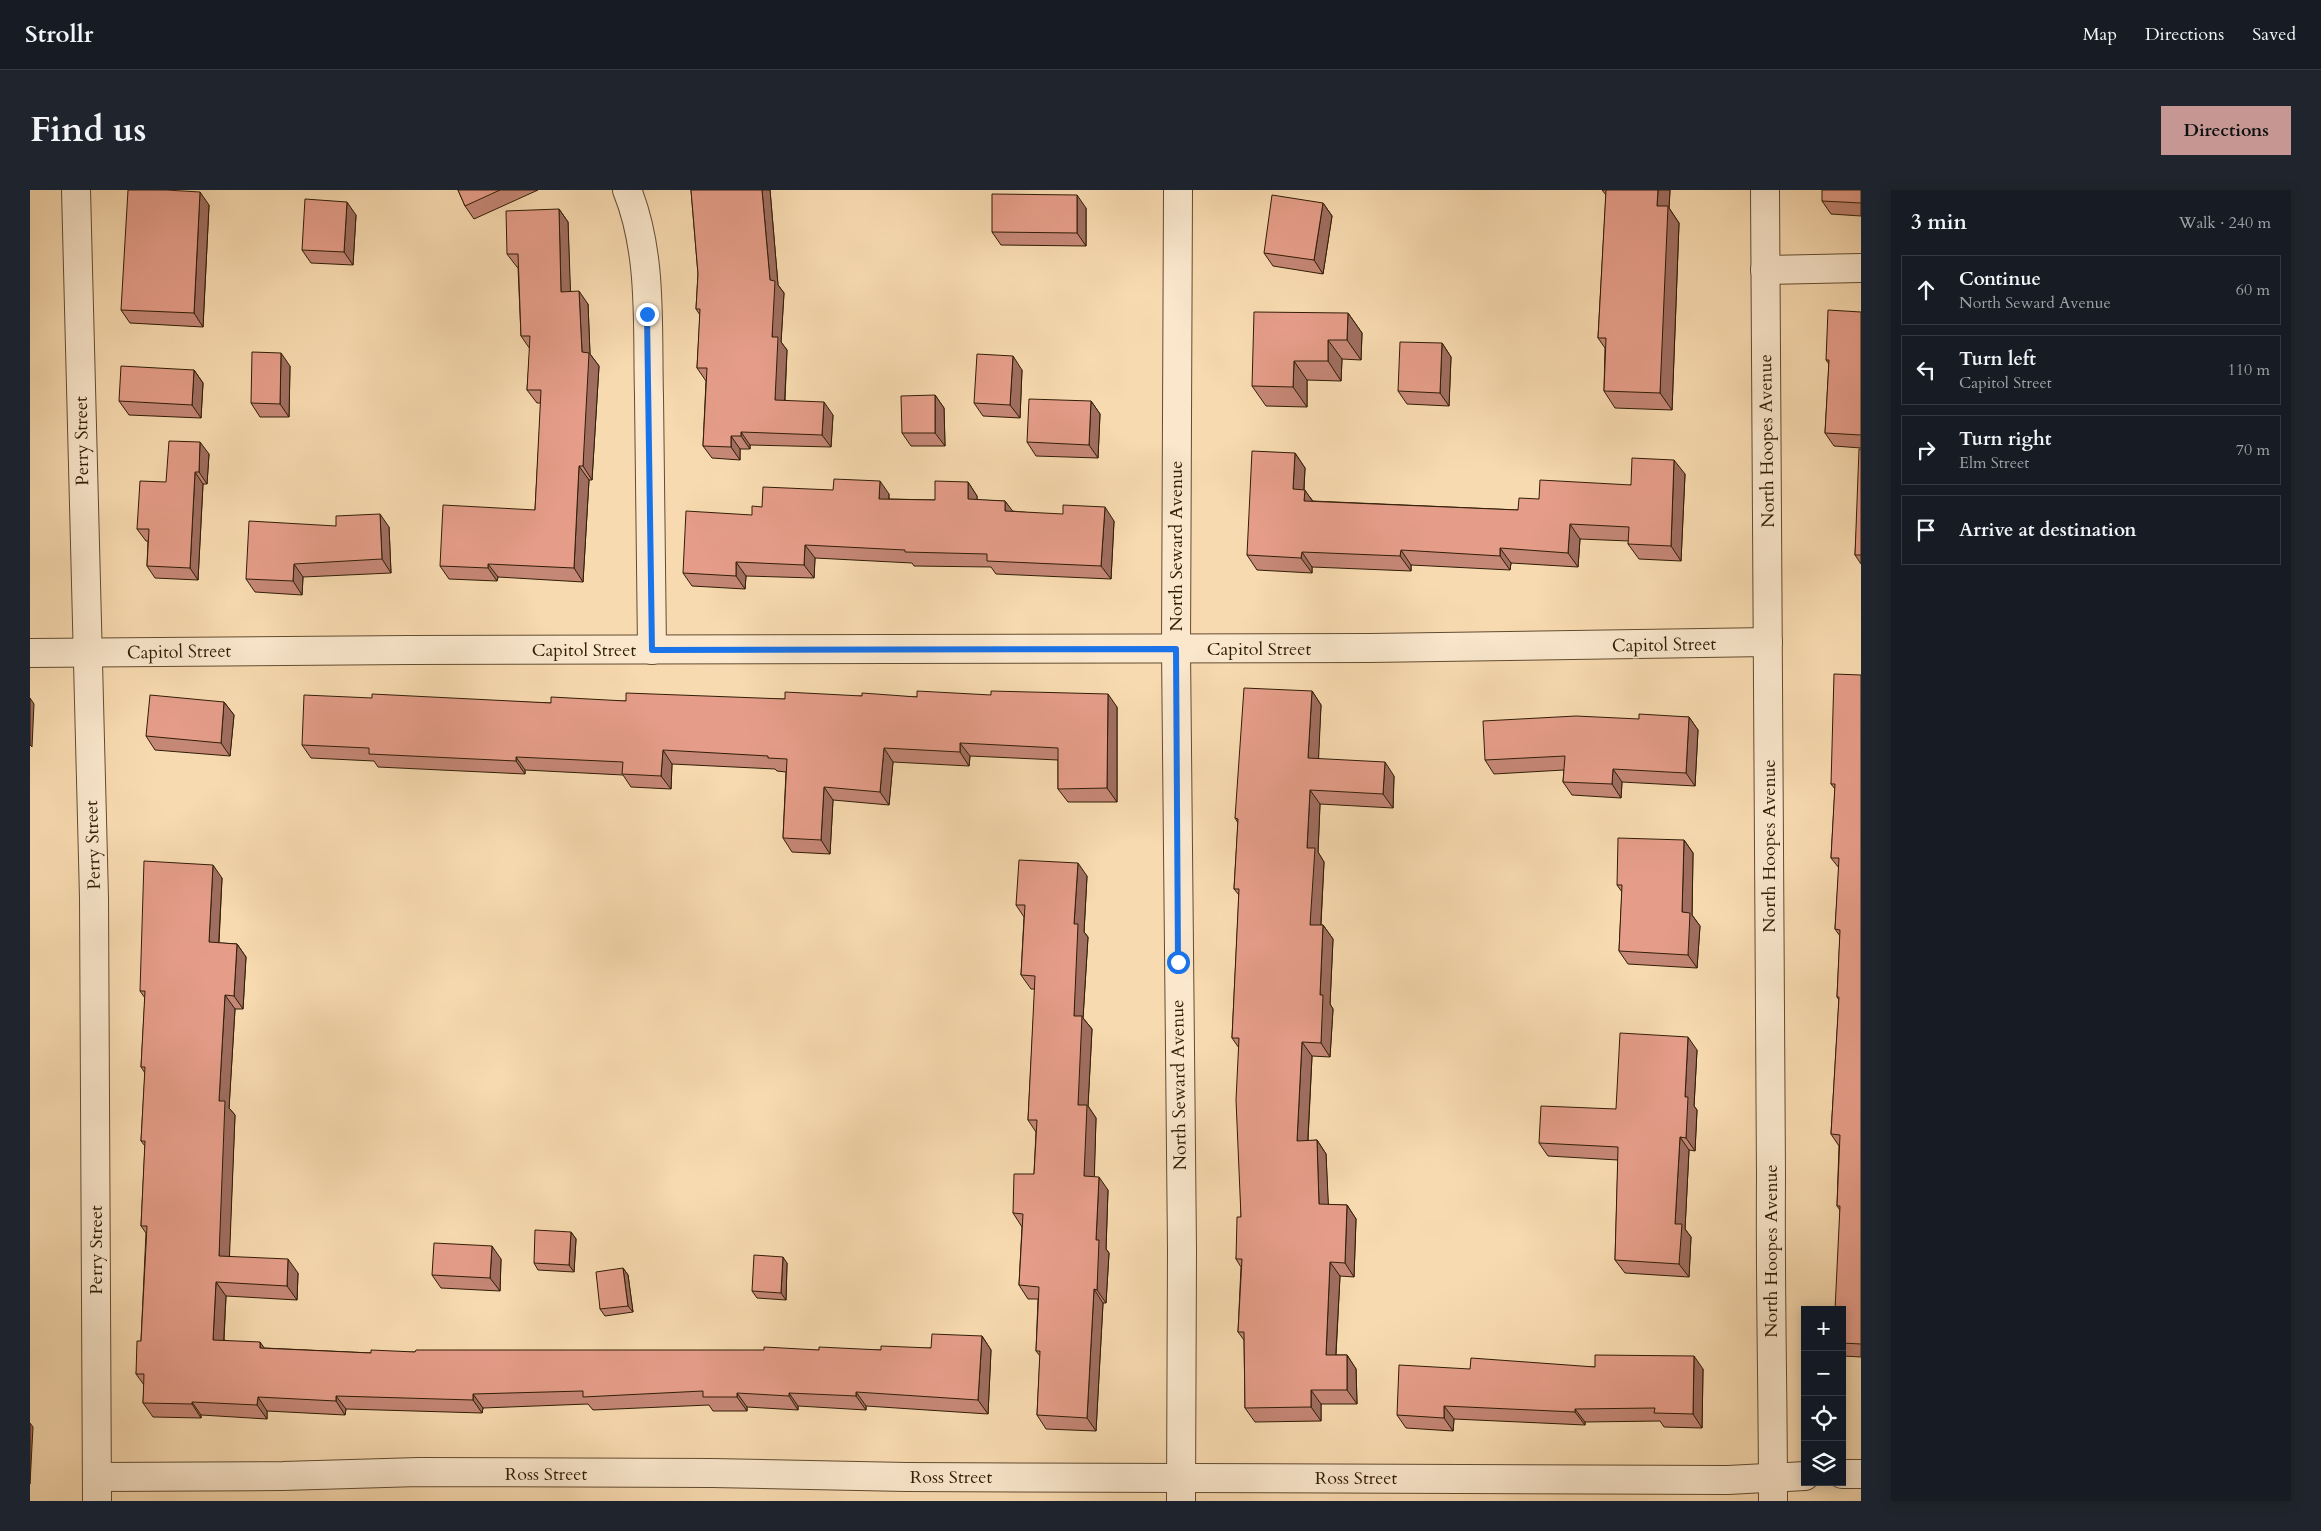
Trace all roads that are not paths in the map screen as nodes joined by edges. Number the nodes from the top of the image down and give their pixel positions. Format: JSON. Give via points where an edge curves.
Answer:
{"nodes":[{"id":1,"x":76,"y":190,"type":"edge"},
{"id":2,"x":627,"y":190,"type":"edge"},
{"id":3,"x":1178,"y":190,"type":"edge"},
{"id":4,"x":1764,"y":190,"type":"edge"},
{"id":5,"x":1861,"y":268,"type":"edge"},
{"id":6,"x":1765,"y":270,"type":"junction"},
{"id":7,"x":1768,"y":642,"type":"junction"},
{"id":8,"x":1176,"y":649,"type":"junction"},
{"id":9,"x":652,"y":650,"type":"junction"},
{"id":10,"x":30,"y":653,"type":"edge"},
{"id":11,"x":87,"y":653,"type":"junction"},
{"id":12,"x":1846,"y":1474,"type":"edge"},
{"id":13,"x":1861,"y":1474,"type":"edge"},
{"id":14,"x":1801,"y":1478,"type":"edge"},
{"id":15,"x":97,"y":1489,"type":"edge"},
{"id":16,"x":1181,"y":1489,"type":"edge"},
{"id":17,"x":1773,"y":1490,"type":"edge"}],
"edges":[{"from":1,"to":11,"type":"street","name":"Perry Street"},
{"from":2,"to":9,"type":"street","via":[[643,242],[645,278]]},
{"from":3,"to":8,"type":"street","name":"North Seward Avenue"},
{"from":4,"to":6,"type":"street","name":"North Hoopes Avenue"},
{"from":5,"to":6,"type":"street"},
{"from":6,"to":7,"type":"street","name":"North Hoopes Avenue"},
{"from":7,"to":8,"type":"street","name":"Capitol Street"},
{"from":7,"to":17,"type":"street","name":"North Hoopes Avenue","via":[[1769,1318]]},
{"from":8,"to":9,"type":"street","name":"Capitol Street"},
{"from":8,"to":16,"type":"street","name":"North Seward Avenue"},
{"from":9,"to":11,"type":"street","name":"Capitol Street"},
{"from":10,"to":11,"type":"street","name":"Capitol Street"},
{"from":11,"to":15,"type":"street","name":"Perry Street","via":[[94,898]]},
{"from":12,"to":13,"type":"street"},
{"from":14,"to":17,"type":"street","name":"Ross Street"},
{"from":15,"to":16,"type":"street","name":"Ross Street","via":[[283,1476],[419,1472]]},
{"from":16,"to":17,"type":"street","name":"Ross Street","via":[[1728,1480]]}]}
